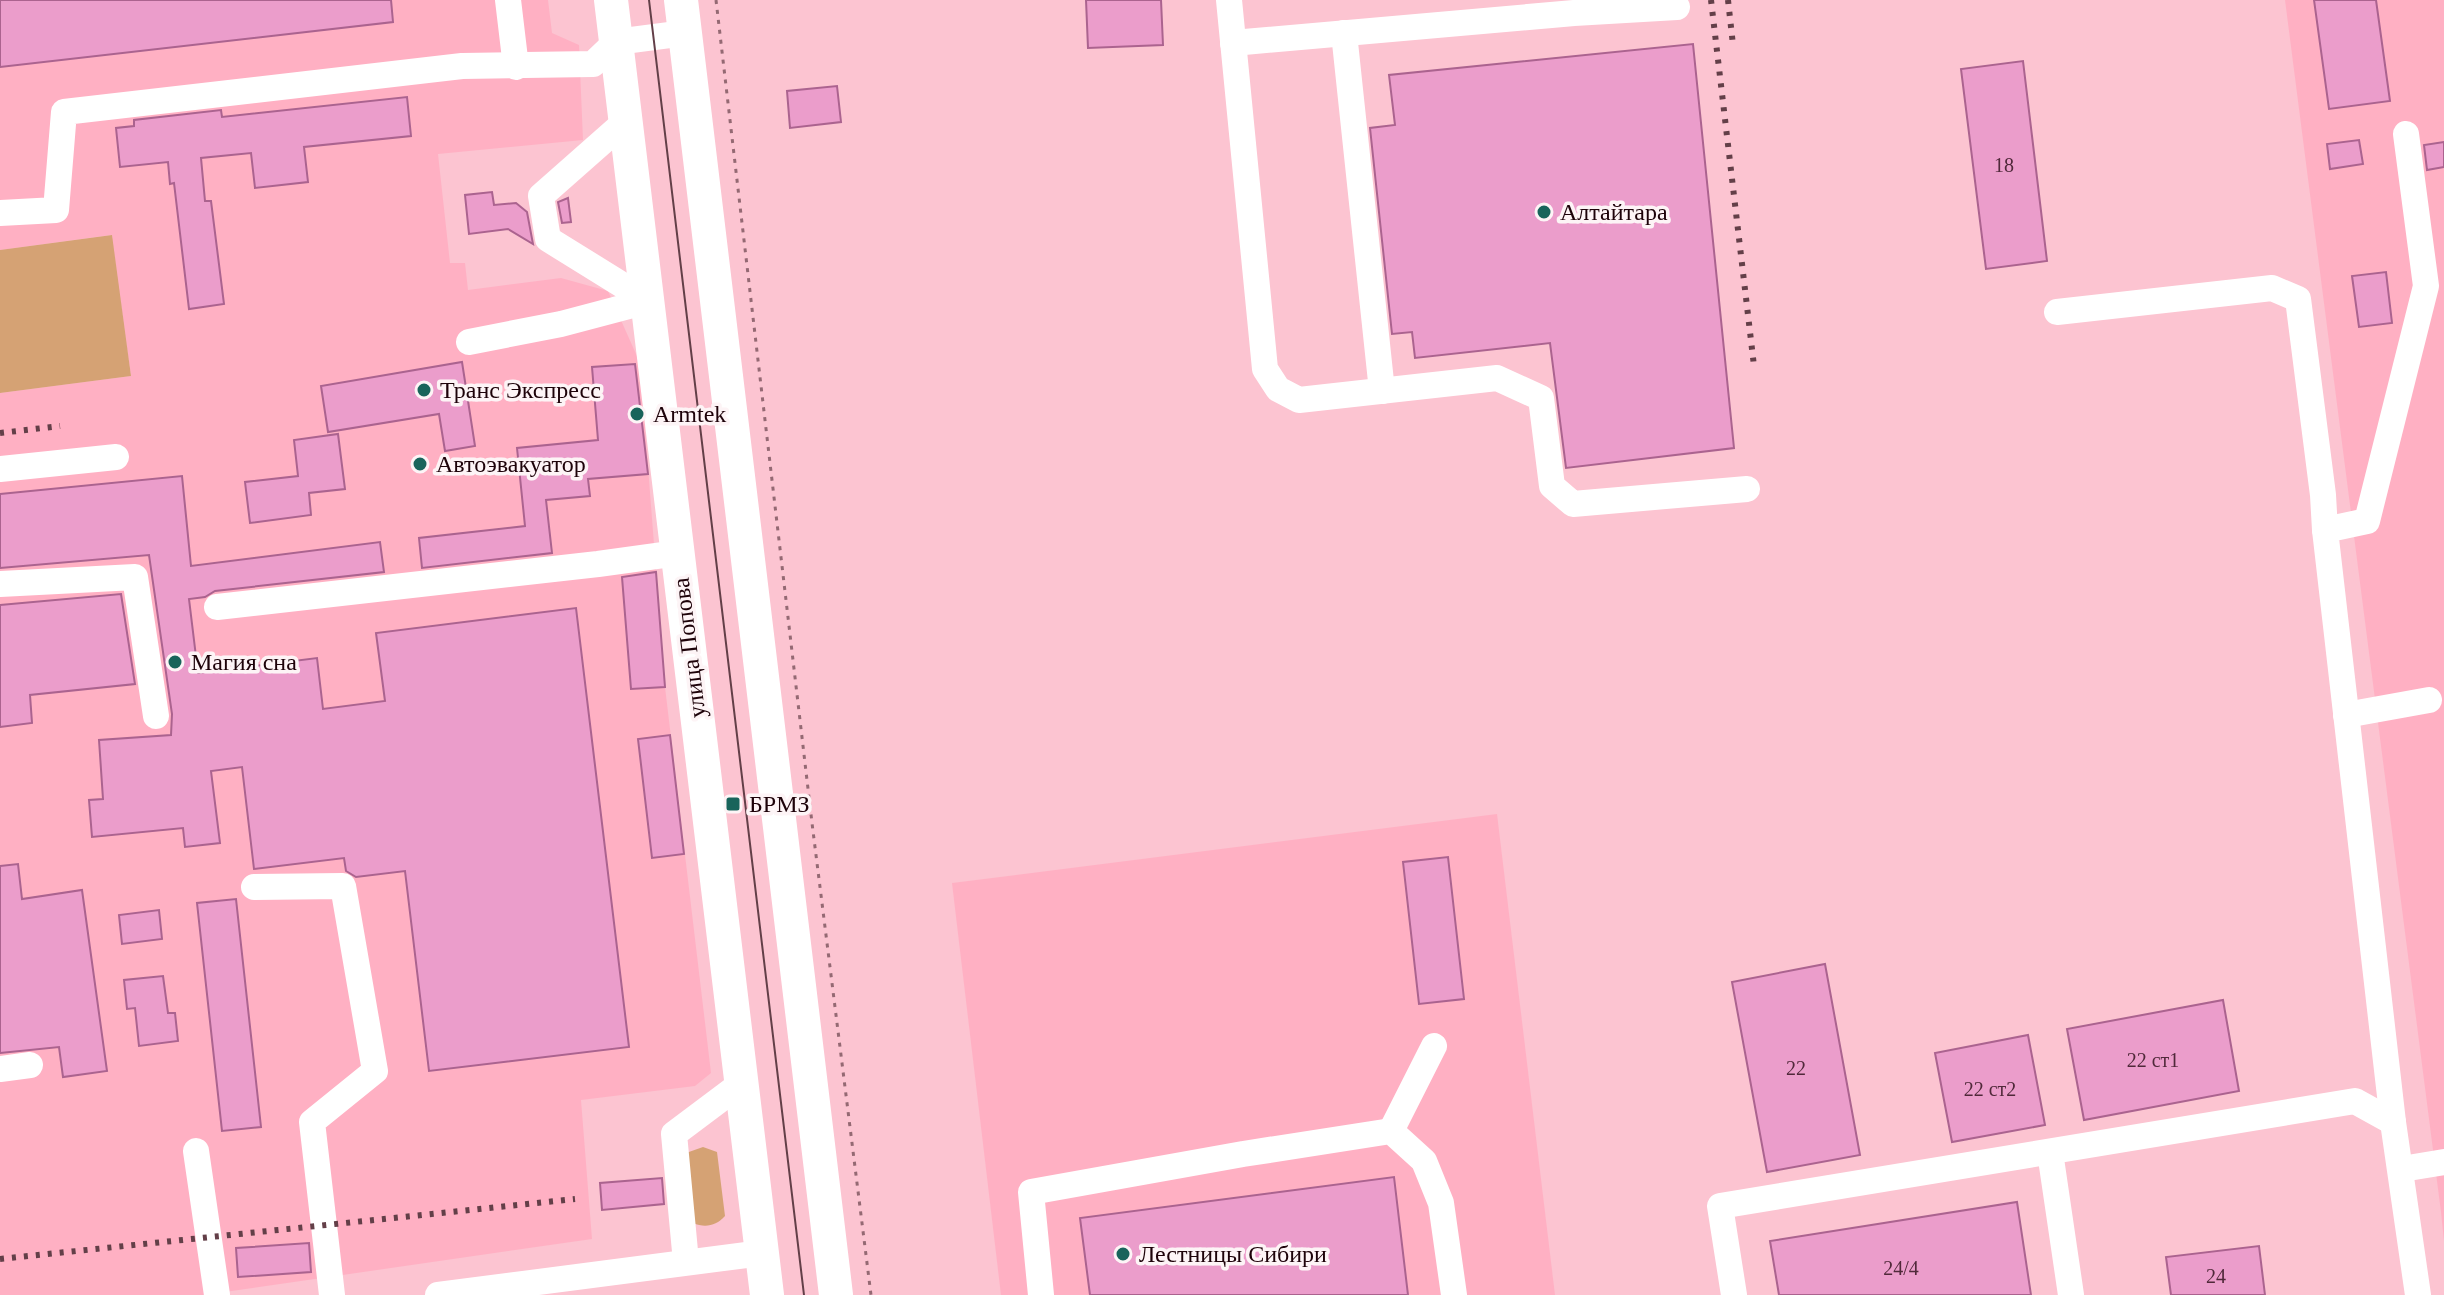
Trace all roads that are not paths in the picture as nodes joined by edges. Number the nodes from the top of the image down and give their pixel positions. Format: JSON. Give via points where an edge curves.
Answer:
{"nodes":[{"id":1,"x":508,"y":0,"type":"edge"},
{"id":2,"x":611,"y":0,"type":"edge"},
{"id":3,"x":1229,"y":0,"type":"edge"},
{"id":4,"x":1677,"y":7,"type":"dead end"},
{"id":5,"x":683,"y":17,"type":"edge"},
{"id":6,"x":1344,"y":33,"type":"junction"},
{"id":7,"x":616,"y":42,"type":"junction"},
{"id":8,"x":1233,"y":43,"type":"junction"},
{"id":9,"x":516,"y":67,"type":"junction"},
{"id":10,"x":626,"y":121,"type":"junction"},
{"id":11,"x":2406,"y":134,"type":"dead end"},
{"id":12,"x":0,"y":213,"type":"edge"},
{"id":13,"x":648,"y":301,"type":"junction"},
{"id":14,"x":2057,"y":312,"type":"dead end"},
{"id":15,"x":469,"y":342,"type":"dead end"},
{"id":16,"x":1382,"y":391,"type":"junction"},
{"id":17,"x":116,"y":457,"type":"dead end"},
{"id":18,"x":0,"y":469,"type":"edge"},
{"id":19,"x":1747,"y":489,"type":"dead end"},
{"id":20,"x":2325,"y":530,"type":"junction"},
{"id":21,"x":678,"y":553,"type":"junction"},
{"id":22,"x":0,"y":584,"type":"edge"},
{"id":23,"x":217,"y":607,"type":"dead end"},
{"id":24,"x":2429,"y":700,"type":"dead end"},
{"id":25,"x":2346,"y":715,"type":"junction"},
{"id":26,"x":156,"y":716,"type":"dead end"},
{"id":27,"x":254,"y":887,"type":"dead end"},
{"id":28,"x":1434,"y":1046,"type":"dead end"},
{"id":29,"x":30,"y":1065,"type":"dead end"},
{"id":30,"x":0,"y":1069,"type":"edge"},
{"id":31,"x":742,"y":1083,"type":"junction"},
{"id":32,"x":2393,"y":1122,"type":"junction"},
{"id":33,"x":1391,"y":1131,"type":"junction"},
{"id":34,"x":196,"y":1151,"type":"dead end"},
{"id":35,"x":2050,"y":1152,"type":"junction"},
{"id":36,"x":2444,"y":1162,"type":"edge"},
{"id":37,"x":2402,"y":1169,"type":"junction"},
{"id":38,"x":762,"y":1253,"type":"junction"},
{"id":39,"x":686,"y":1262,"type":"junction"},
{"id":40,"x":616,"y":1283,"type":"edge"},
{"id":41,"x":217,"y":1295,"type":"edge"},
{"id":42,"x":332,"y":1295,"type":"edge"},
{"id":43,"x":438,"y":1295,"type":"edge"},
{"id":44,"x":767,"y":1295,"type":"edge"},
{"id":45,"x":836,"y":1295,"type":"edge"},
{"id":46,"x":1041,"y":1295,"type":"edge"},
{"id":47,"x":1454,"y":1295,"type":"edge"},
{"id":48,"x":1734,"y":1295,"type":"edge"},
{"id":49,"x":2071,"y":1295,"type":"edge"},
{"id":50,"x":2418,"y":1295,"type":"edge"}],
"edges":[{"from":1,"to":9,"type":"street"},
{"from":2,"to":7,"type":"main road","name":"улица Попова"},
{"from":3,"to":8,"type":"street"},
{"from":4,"to":6,"type":"street"},
{"from":5,"to":7,"type":"street"},
{"from":5,"to":45,"type":"main road"},
{"from":6,"to":8,"type":"street"},
{"from":6,"to":16,"type":"street"},
{"from":7,"to":9,"type":"street","via":[[593,64]]},
{"from":7,"to":10,"type":"main road","name":"улица Попова"},
{"from":8,"to":16,"type":"street","via":[[1265,369],[1278,389],[1299,400]]},
{"from":9,"to":12,"type":"street","via":[[462,66],[64,112],[56,210]]},
{"from":10,"to":13,"type":"main road","name":"улица Попова"},
{"from":10,"to":13,"type":"street","via":[[541,196],[548,239]]},
{"from":11,"to":20,"type":"street","via":[[2426,286],[2367,521]]},
{"from":13,"to":15,"type":"street"},
{"from":13,"to":21,"type":"main road","name":"улица Попова"},
{"from":14,"to":20,"type":"street","via":[[2272,288],[2298,299]]},
{"from":16,"to":19,"type":"street","via":[[1497,378],[1541,398],[1552,486],[1573,504]]},
{"from":17,"to":18,"type":"street"},
{"from":20,"to":25,"type":"street"},
{"from":21,"to":23,"type":"street"},
{"from":21,"to":31,"type":"main road","name":"улица Попова"},
{"from":22,"to":26,"type":"street","via":[[135,577]]},
{"from":24,"to":25,"type":"street"},
{"from":25,"to":32,"type":"street"},
{"from":27,"to":42,"type":"street","via":[[343,886],[375,1071],[312,1122]]},
{"from":28,"to":33,"type":"street"},
{"from":29,"to":30,"type":"street"},
{"from":31,"to":38,"type":"main road","name":"улица Попова"},
{"from":31,"to":39,"type":"street","via":[[674,1134]]},
{"from":32,"to":35,"type":"street","via":[[2355,1101]]},
{"from":32,"to":37,"type":"street"},
{"from":33,"to":46,"type":"street","via":[[1031,1192]]},
{"from":33,"to":47,"type":"street","via":[[1424,1161],[1441,1203]]},
{"from":34,"to":41,"type":"street"},
{"from":35,"to":48,"type":"street","via":[[1720,1206]]},
{"from":35,"to":49,"type":"street"},
{"from":36,"to":37,"type":"street"},
{"from":37,"to":50,"type":"street"},
{"from":38,"to":39,"type":"street"},
{"from":38,"to":44,"type":"main road","name":"улица Попова"},
{"from":39,"to":40,"type":"street"},
{"from":40,"to":43,"type":"street"}]}
